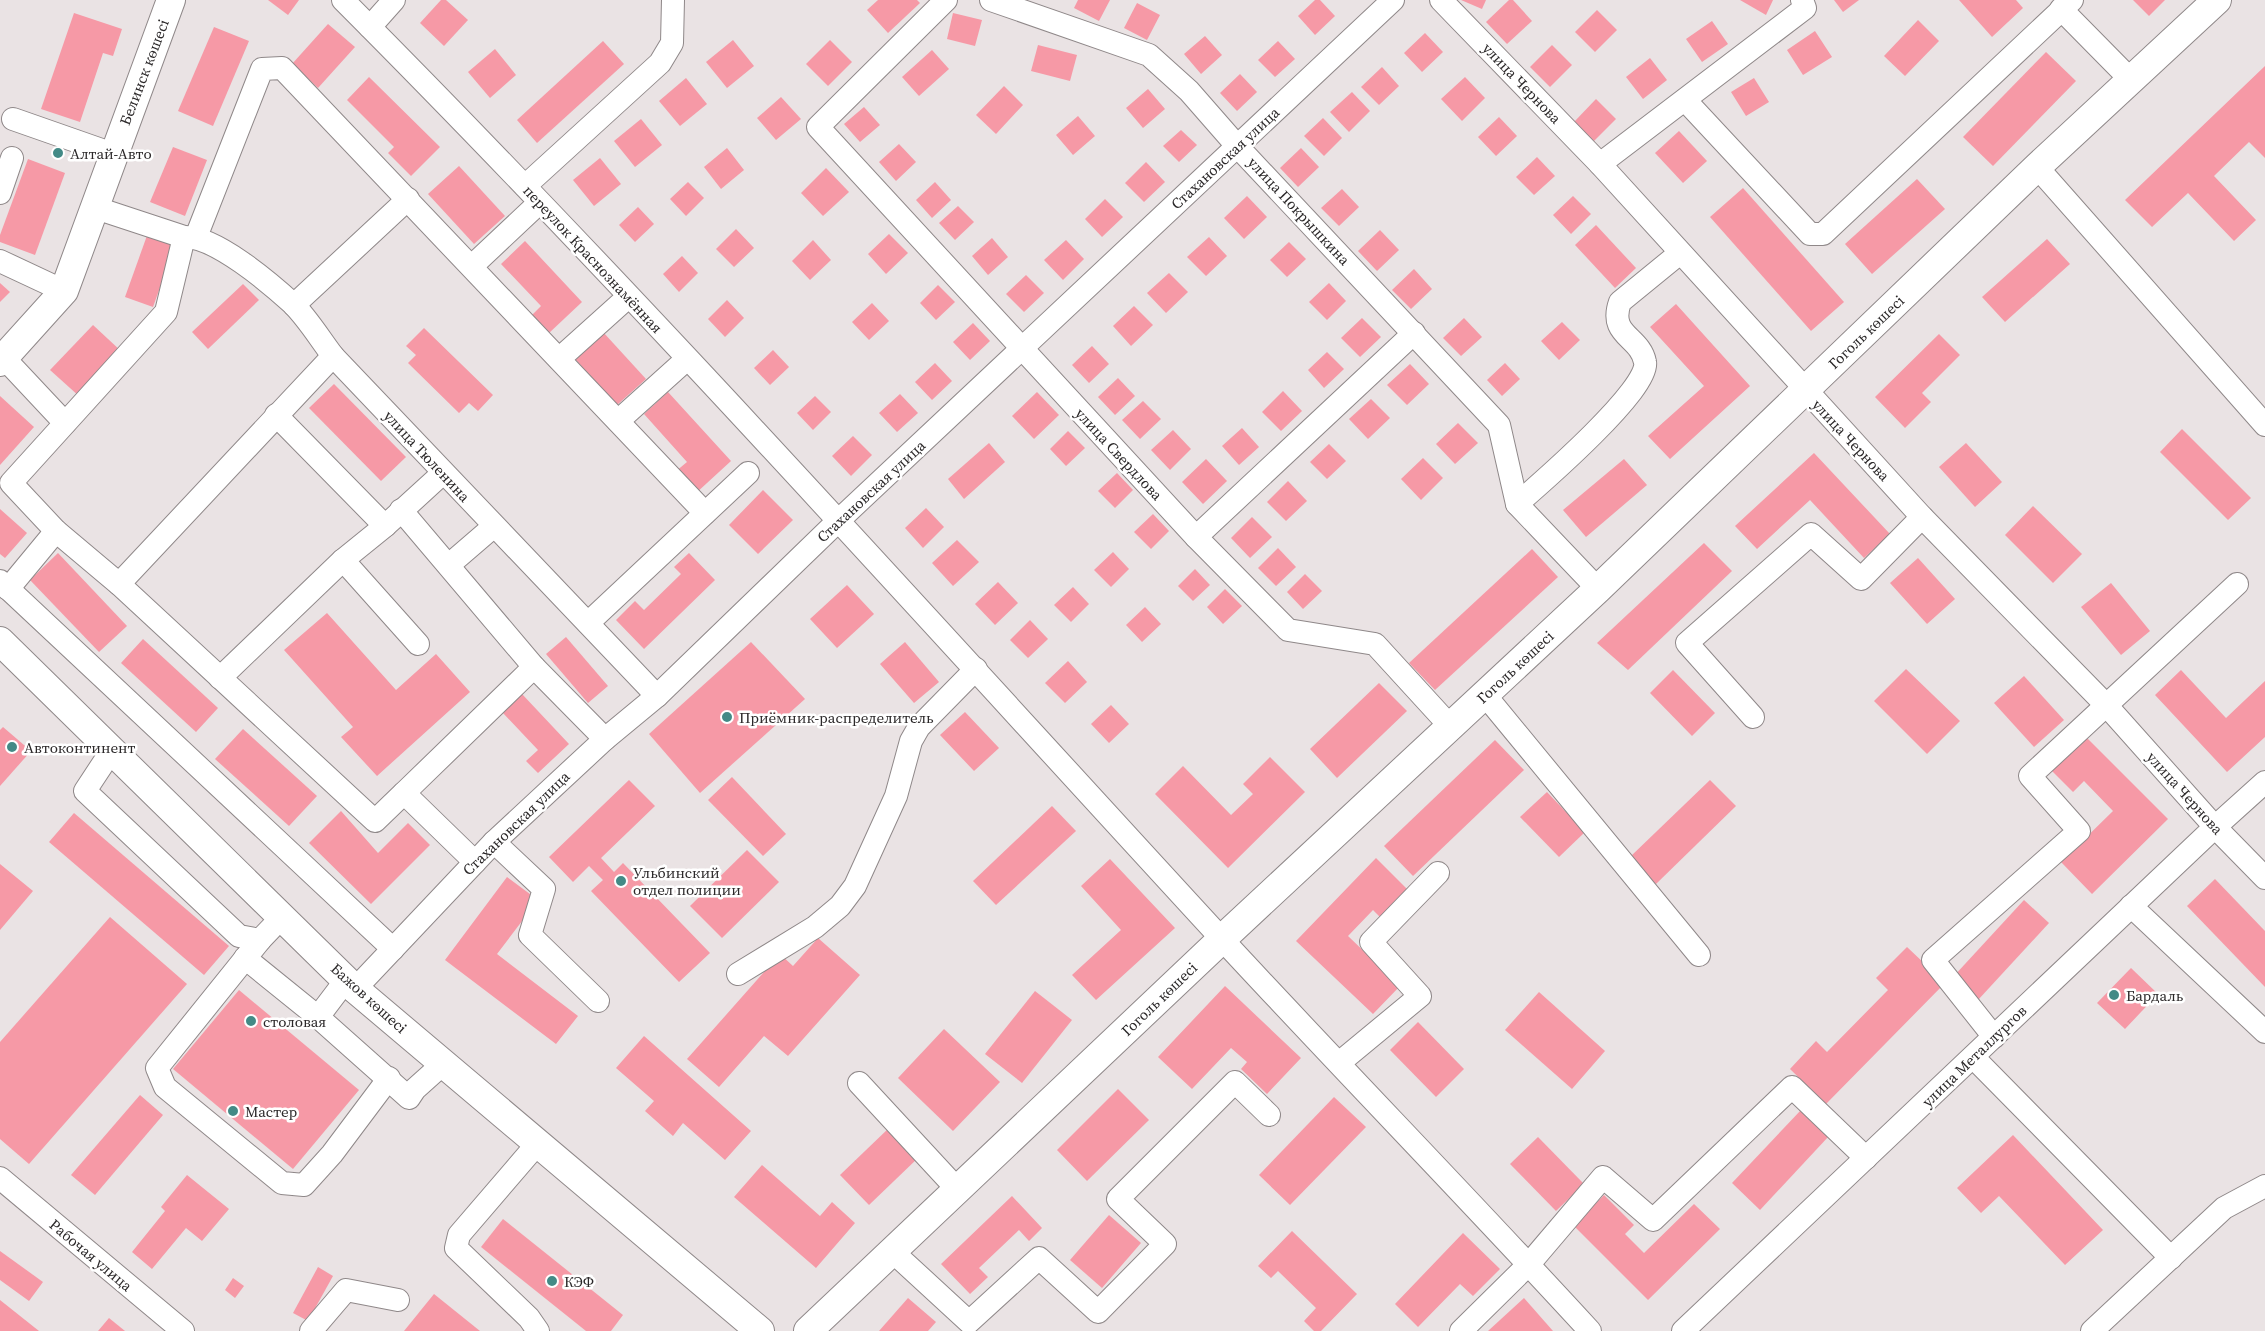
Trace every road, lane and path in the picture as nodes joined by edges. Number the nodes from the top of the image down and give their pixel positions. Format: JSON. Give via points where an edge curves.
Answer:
{"nodes":[{"id":1,"x":171,"y":0,"type":"edge"},
{"id":2,"x":343,"y":0,"type":"edge"},
{"id":3,"x":394,"y":0,"type":"edge"},
{"id":4,"x":673,"y":0,"type":"edge"},
{"id":5,"x":946,"y":0,"type":"edge"},
{"id":6,"x":992,"y":0,"type":"edge"},
{"id":7,"x":1393,"y":0,"type":"edge"},
{"id":8,"x":1441,"y":0,"type":"edge"},
{"id":9,"x":1803,"y":0,"type":"edge"},
{"id":10,"x":2217,"y":0,"type":"edge"},
{"id":11,"x":2066,"y":5,"type":"edge"},
{"id":12,"x":370,"y":27,"type":"junction"},
{"id":13,"x":2131,"y":80,"type":"junction"},
{"id":14,"x":1684,"y":100,"type":"junction"},
{"id":15,"x":13,"y":119,"type":"dead end"},
{"id":16,"x":1238,"y":147,"type":"junction"},
{"id":17,"x":113,"y":154,"type":"junction"},
{"id":18,"x":12,"y":158,"type":"dead end"},
{"id":19,"x":1600,"y":164,"type":"junction"},
{"id":20,"x":2037,"y":167,"type":"junction"},
{"id":21,"x":0,"y":193,"type":"edge"},
{"id":22,"x":532,"y":195,"type":"junction"},
{"id":23,"x":408,"y":199,"type":"junction"},
{"id":24,"x":93,"y":207,"type":"junction"},
{"id":25,"x":190,"y":237,"type":"junction"},
{"id":26,"x":1680,"y":253,"type":"junction"},
{"id":27,"x":0,"y":261,"type":"edge"},
{"id":28,"x":472,"y":266,"type":"junction"},
{"id":29,"x":64,"y":291,"type":"junction"},
{"id":30,"x":628,"y":297,"type":"junction"},
{"id":31,"x":294,"y":305,"type":"junction"},
{"id":32,"x":1414,"y":333,"type":"junction"},
{"id":33,"x":1023,"y":349,"type":"junction"},
{"id":34,"x":333,"y":356,"type":"junction"},
{"id":35,"x":559,"y":358,"type":"junction"},
{"id":36,"x":687,"y":359,"type":"junction"},
{"id":37,"x":2,"y":360,"type":"edge"},
{"id":38,"x":1805,"y":391,"type":"junction"},
{"id":39,"x":276,"y":415,"type":"junction"},
{"id":40,"x":618,"y":422,"type":"junction"},
{"id":41,"x":65,"y":423,"type":"junction"},
{"id":42,"x":2265,"y":425,"type":"edge"},
{"id":43,"x":443,"y":473,"type":"junction"},
{"id":44,"x":748,"y":473,"type":"dead end"},
{"id":45,"x":1517,"y":504,"type":"junction"},
{"id":46,"x":401,"y":510,"type":"junction"},
{"id":47,"x":705,"y":513,"type":"junction"},
{"id":48,"x":1922,"y":517,"type":"junction"},
{"id":49,"x":839,"y":520,"type":"junction"},
{"id":50,"x":385,"y":526,"type":"junction"},
{"id":51,"x":493,"y":527,"type":"junction"},
{"id":52,"x":56,"y":531,"type":"junction"},
{"id":53,"x":1196,"y":537,"type":"junction"},
{"id":54,"x":342,"y":560,"type":"junction"},
{"id":55,"x":450,"y":564,"type":"junction"},
{"id":56,"x":118,"y":584,"type":"junction"},
{"id":57,"x":2237,"y":584,"type":"dead end"},
{"id":58,"x":4,"y":585,"type":"edge"},
{"id":59,"x":1598,"y":590,"type":"junction"},
{"id":60,"x":588,"y":623,"type":"junction"},
{"id":61,"x":0,"y":641,"type":"edge"},
{"id":62,"x":418,"y":644,"type":"dead end"},
{"id":63,"x":534,"y":667,"type":"junction"},
{"id":64,"x":976,"y":669,"type":"junction"},
{"id":65,"x":220,"y":678,"type":"junction"},
{"id":66,"x":1485,"y":695,"type":"junction"},
{"id":67,"x":657,"y":696,"type":"junction"},
{"id":68,"x":2107,"y":706,"type":"junction"},
{"id":69,"x":1753,"y":717,"type":"dead end"},
{"id":70,"x":1450,"y":726,"type":"junction"},
{"id":71,"x":605,"y":739,"type":"junction"},
{"id":72,"x":111,"y":750,"type":"junction"},
{"id":73,"x":2265,"y":782,"type":"edge"},
{"id":74,"x":404,"y":793,"type":"junction"},
{"id":75,"x":2215,"y":827,"type":"junction"},
{"id":76,"x":494,"y":842,"type":"junction"},
{"id":77,"x":475,"y":862,"type":"junction"},
{"id":78,"x":1438,"y":873,"type":"dead end"},
{"id":79,"x":2265,"y":878,"type":"edge"},
{"id":80,"x":2131,"y":906,"type":"junction"},
{"id":81,"x":282,"y":916,"type":"junction"},
{"id":82,"x":1222,"y":939,"type":"junction"},
{"id":83,"x":260,"y":940,"type":"junction"},
{"id":84,"x":393,"y":949,"type":"junction"},
{"id":85,"x":1699,"y":955,"type":"dead end"},
{"id":86,"x":245,"y":958,"type":"junction"},
{"id":87,"x":738,"y":974,"type":"dead end"},
{"id":88,"x":351,"y":984,"type":"junction"},
{"id":89,"x":598,"y":1001,"type":"dead end"},
{"id":90,"x":318,"y":1017,"type":"junction"},
{"id":91,"x":2265,"y":1032,"type":"edge"},
{"id":92,"x":1994,"y":1037,"type":"junction"},
{"id":93,"x":1973,"y":1057,"type":"junction"},
{"id":94,"x":444,"y":1063,"type":"junction"},
{"id":95,"x":1339,"y":1063,"type":"junction"},
{"id":96,"x":389,"y":1078,"type":"junction"},
{"id":97,"x":859,"y":1083,"type":"dead end"},
{"id":98,"x":1269,"y":1115,"type":"dead end"},
{"id":99,"x":538,"y":1143,"type":"junction"},
{"id":100,"x":1866,"y":1158,"type":"junction"},
{"id":101,"x":0,"y":1178,"type":"edge"},
{"id":102,"x":2265,"y":1186,"type":"edge"},
{"id":103,"x":958,"y":1190,"type":"junction"},
{"id":104,"x":893,"y":1252,"type":"junction"},
{"id":105,"x":2171,"y":1258,"type":"junction"},
{"id":106,"x":1528,"y":1264,"type":"junction"},
{"id":107,"x":398,"y":1300,"type":"dead end"},
{"id":108,"x":974,"y":1327,"type":"edge"},
{"id":109,"x":183,"y":1331,"type":"edge"},
{"id":110,"x":311,"y":1331,"type":"edge"},
{"id":111,"x":538,"y":1331,"type":"edge"},
{"id":112,"x":760,"y":1331,"type":"edge"},
{"id":113,"x":808,"y":1331,"type":"edge"},
{"id":114,"x":1461,"y":1331,"type":"edge"},
{"id":115,"x":1590,"y":1331,"type":"edge"},
{"id":116,"x":1683,"y":1331,"type":"edge"},
{"id":117,"x":2092,"y":1331,"type":"edge"}],
"edges":[{"from":1,"to":17,"type":"main road","name":"Белинск көшесі"},
{"from":2,"to":12,"type":"street","name":"переулок Краснознамённая"},
{"from":3,"to":12,"type":"street"},
{"from":4,"to":22,"type":"street","via":[[672,43],[660,63]]},
{"from":5,"to":33,"type":"street","name":"улица Свердлова","via":[[818,127]]},
{"from":6,"to":16,"type":"street","name":"улица Покрышкина","via":[[1149,55],[1189,91]]},
{"from":7,"to":16,"type":"street","name":"Стахановская улица"},
{"from":8,"to":19,"type":"street","name":"улица Чернова"},
{"from":9,"to":14,"type":"street","via":[[1805,8]]},
{"from":10,"to":13,"type":"main road","name":"Гоголь көшесі"},
{"from":11,"to":13,"type":"street"},
{"from":11,"to":14,"type":"street","via":[[1823,234],[1810,234]]},
{"from":12,"to":22,"type":"street","name":"переулок Краснознамённая"},
{"from":13,"to":20,"type":"main road","name":"Гоголь көшесі"},
{"from":14,"to":19,"type":"street"},
{"from":15,"to":17,"type":"street"},
{"from":16,"to":32,"type":"street","name":"улица Покрышкина"},
{"from":16,"to":33,"type":"street","name":"Стахановская улица"},
{"from":17,"to":24,"type":"main road","name":"Белинск көшесі"},
{"from":18,"to":21,"type":"street"},
{"from":19,"to":26,"type":"street","name":"улица Чернова"},
{"from":20,"to":38,"type":"main road","name":"Гоголь көшесі"},
{"from":20,"to":42,"type":"street"},
{"from":22,"to":28,"type":"street"},
{"from":22,"to":30,"type":"street","name":"переулок Краснознамённая"},
{"from":23,"to":25,"type":"street","via":[[282,68],[262,69]]},
{"from":23,"to":28,"type":"street"},
{"from":23,"to":31,"type":"street"},
{"from":24,"to":25,"type":"street","name":"улица Тюленина"},
{"from":24,"to":29,"type":"main road","name":"Белинск көшесі"},
{"from":25,"to":31,"type":"street","name":"улица Тюленина","via":[[248,267]]},
{"from":25,"to":41,"type":"street","via":[[166,312]]},
{"from":26,"to":38,"type":"street","name":"улица Чернова"},
{"from":26,"to":45,"type":"street","via":[[1620,302],[1616,313],[1620,329],[1642,352],[1646,363],[1642,379],[1588,439]]},
{"from":27,"to":29,"type":"street"},
{"from":28,"to":35,"type":"street"},
{"from":29,"to":37,"type":"main road","name":"Белинск көшесі"},
{"from":30,"to":35,"type":"street"},
{"from":30,"to":36,"type":"street","name":"переулок Краснознамённая"},
{"from":31,"to":34,"type":"street","name":"улица Тюленина"},
{"from":32,"to":45,"type":"street","name":"улица Покрышкина","via":[[1499,425]]},
{"from":32,"to":53,"type":"street"},
{"from":33,"to":49,"type":"street","name":"Стахановская улица"},
{"from":33,"to":53,"type":"street","name":"улица Свердлова"},
{"from":34,"to":39,"type":"street"},
{"from":34,"to":43,"type":"street","name":"улица Тюленина"},
{"from":35,"to":40,"type":"street"},
{"from":36,"to":40,"type":"street"},
{"from":36,"to":49,"type":"street","name":"переулок Краснознамённая"},
{"from":37,"to":41,"type":"street"},
{"from":38,"to":48,"type":"street","name":"улица Чернова"},
{"from":38,"to":59,"type":"main road","name":"Гоголь көшесі"},
{"from":39,"to":50,"type":"street"},
{"from":39,"to":56,"type":"street"},
{"from":40,"to":47,"type":"street"},
{"from":41,"to":52,"type":"street","via":[[11,483]]},
{"from":43,"to":46,"type":"street"},
{"from":43,"to":51,"type":"street","name":"улица Тюленина"},
{"from":44,"to":47,"type":"street"},
{"from":45,"to":59,"type":"street"},
{"from":46,"to":50,"type":"street"},
{"from":46,"to":55,"type":"street"},
{"from":47,"to":60,"type":"street"},
{"from":48,"to":68,"type":"street","name":"улица Чернова"},
{"from":48,"to":69,"type":"street","via":[[1861,579],[1811,534],[1687,643]]},
{"from":49,"to":64,"type":"street","name":"переулок Краснознамённая"},
{"from":49,"to":67,"type":"street","name":"Стахановская улица"},
{"from":50,"to":54,"type":"street"},
{"from":51,"to":55,"type":"street"},
{"from":51,"to":60,"type":"street","name":"улица Тюленина"},
{"from":52,"to":56,"type":"street"},
{"from":52,"to":58,"type":"street"},
{"from":53,"to":70,"type":"street","name":"улица Свердлова","via":[[1288,630],[1375,644]]},
{"from":54,"to":62,"type":"street"},
{"from":54,"to":65,"type":"street"},
{"from":55,"to":63,"type":"street"},
{"from":56,"to":65,"type":"street"},
{"from":57,"to":68,"type":"street"},
{"from":58,"to":84,"type":"street"},
{"from":59,"to":66,"type":"main road","name":"Гоголь көшесі"},
{"from":60,"to":67,"type":"street","name":"улица Тюленина"},
{"from":61,"to":72,"type":"main road","name":"Бажов көшесі"},
{"from":63,"to":71,"type":"street"},
{"from":63,"to":74,"type":"street"},
{"from":64,"to":82,"type":"street","name":"переулок Краснознамённая"},
{"from":64,"to":87,"type":"street","via":[[919,727],[911,741],[896,796],[855,886],[840,906],[815,927]]},
{"from":65,"to":74,"type":"street","via":[[375,821]]},
{"from":66,"to":70,"type":"main road","name":"Гоголь көшесі"},
{"from":66,"to":85,"type":"street"},
{"from":67,"to":71,"type":"street","name":"Стахановская улица"},
{"from":68,"to":75,"type":"street","name":"улица Чернова"},
{"from":68,"to":92,"type":"street","via":[[2030,776],[2079,831],[1933,960]]},
{"from":70,"to":82,"type":"main road","name":"Гоголь көшесі"},
{"from":71,"to":76,"type":"street","name":"Стахановская улица"},
{"from":72,"to":81,"type":"main road","name":"Бажов көшесі"},
{"from":72,"to":83,"type":"street","via":[[85,791],[239,936]]},
{"from":73,"to":75,"type":"street","name":"улица Металлургов"},
{"from":74,"to":77,"type":"street"},
{"from":75,"to":79,"type":"street","name":"улица Чернова"},
{"from":75,"to":80,"type":"street","name":"улица Металлургов"},
{"from":76,"to":77,"type":"street","name":"Стахановская улица"},
{"from":76,"to":89,"type":"street","via":[[544,889],[530,936]]},
{"from":77,"to":84,"type":"street","name":"Стахановская улица"},
{"from":78,"to":95,"type":"street","via":[[1371,942],[1420,996]]},
{"from":80,"to":91,"type":"street"},
{"from":80,"to":92,"type":"street","name":"улица Металлургов"},
{"from":81,"to":83,"type":"street"},
{"from":81,"to":88,"type":"main road","name":"Бажов көшесі"},
{"from":82,"to":95,"type":"street","name":"переулок Краснознамённая"},
{"from":82,"to":103,"type":"main road","name":"Гоголь көшесі"},
{"from":83,"to":86,"type":"street"},
{"from":84,"to":88,"type":"street","name":"Стахановская улица"},
{"from":86,"to":90,"type":"street"},
{"from":86,"to":96,"type":"street","via":[[157,1068],[165,1087],[282,1183],[304,1185]]},
{"from":88,"to":90,"type":"street","name":"Стахановская улица"},
{"from":88,"to":94,"type":"main road","name":"Бажов көшесі"},
{"from":90,"to":96,"type":"street"},
{"from":92,"to":93,"type":"street","name":"улица Металлургов"},
{"from":93,"to":100,"type":"street","name":"улица Металлургов"},
{"from":93,"to":105,"type":"street"},
{"from":94,"to":96,"type":"street","via":[[409,1098]]},
{"from":94,"to":99,"type":"main road","name":"Бажов көшесі"},
{"from":95,"to":106,"type":"street","name":"переулок Краснознамённая"},
{"from":97,"to":103,"type":"street"},
{"from":98,"to":108,"type":"street","via":[[1235,1082],[1118,1199],[1165,1244],[1098,1312],[1039,1258]]},
{"from":99,"to":111,"type":"street","via":[[459,1234],[456,1248]]},
{"from":99,"to":112,"type":"main road","name":"Бажов көшесі"},
{"from":100,"to":106,"type":"street","via":[[1792,1088],[1653,1220],[1603,1177]]},
{"from":100,"to":116,"type":"street","name":"улица Металлургов"},
{"from":101,"to":109,"type":"street","name":"Рабочая улица"},
{"from":102,"to":105,"type":"street","via":[[2224,1208]]},
{"from":103,"to":104,"type":"main road","name":"Гоголь көшесі"},
{"from":104,"to":108,"type":"street"},
{"from":104,"to":113,"type":"main road","name":"Гоголь көшесі"},
{"from":105,"to":117,"type":"street"},
{"from":106,"to":114,"type":"street"},
{"from":106,"to":115,"type":"street","name":"переулок Краснознамённая"},
{"from":107,"to":110,"type":"street","via":[[346,1290]]}]}
